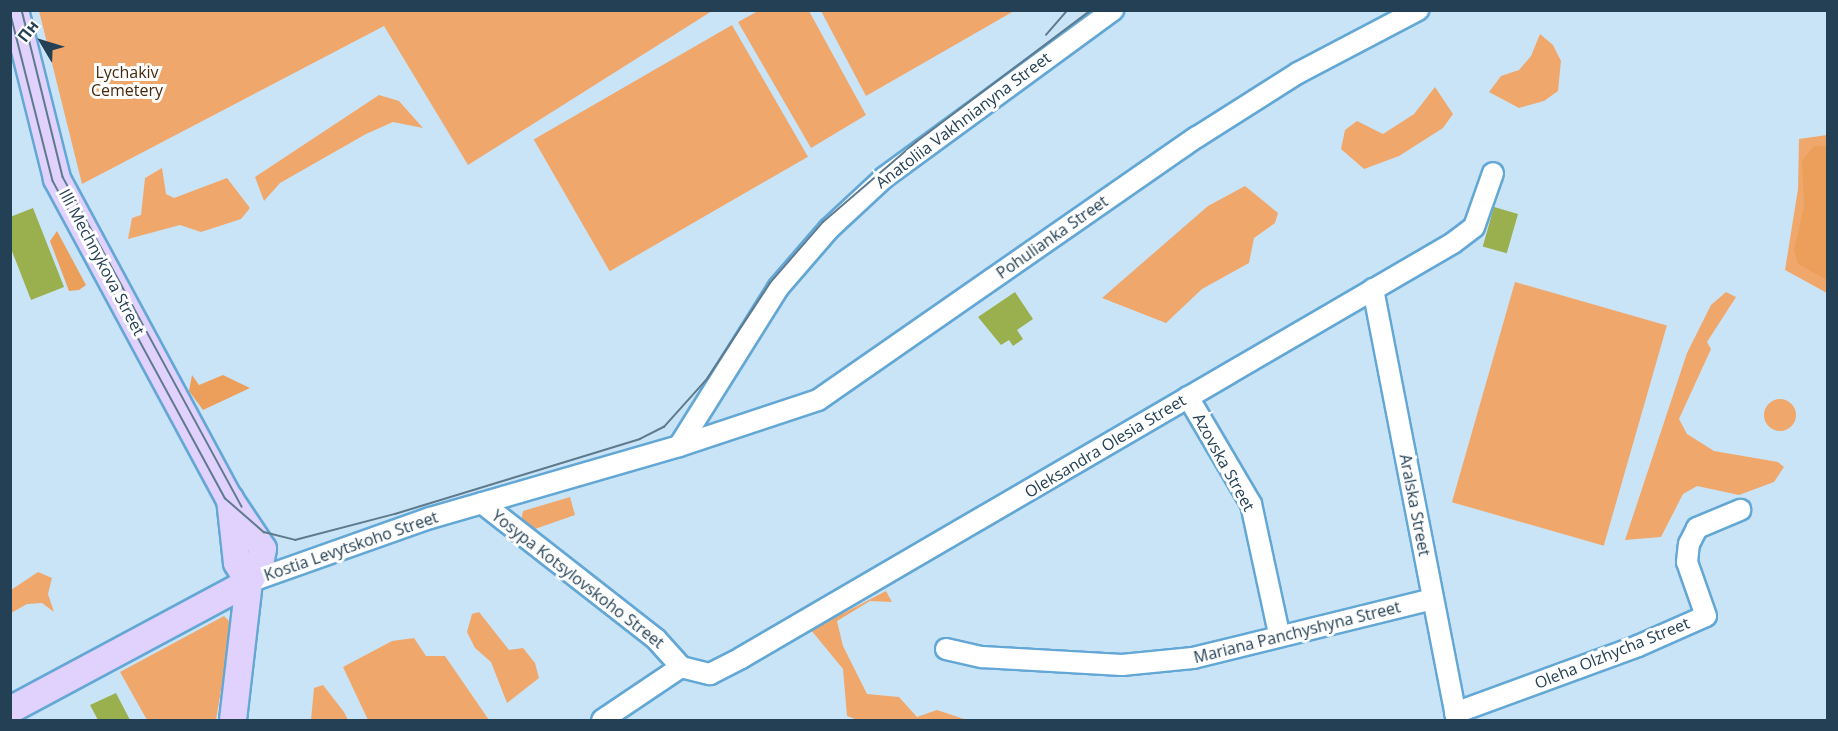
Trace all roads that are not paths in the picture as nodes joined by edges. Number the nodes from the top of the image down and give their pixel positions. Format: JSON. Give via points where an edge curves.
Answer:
{"nodes":[{"id":1,"x":15,"y":10,"type":"edge"},
{"id":2,"x":1113,"y":10,"type":"edge"},
{"id":3,"x":1418,"y":10,"type":"edge"},
{"id":4,"x":1493,"y":173,"type":"dead end"},
{"id":5,"x":1373,"y":289,"type":"junction"},
{"id":6,"x":1188,"y":397,"type":"junction"},
{"id":7,"x":679,"y":446,"type":"junction"},
{"id":8,"x":482,"y":503,"type":"junction"},
{"id":9,"x":1740,"y":510,"type":"dead end"},
{"id":10,"x":249,"y":582,"type":"junction"},
{"id":11,"x":1433,"y":599,"type":"junction"},
{"id":12,"x":1279,"y":633,"type":"junction"},
{"id":13,"x":946,"y":649,"type":"dead end"},
{"id":14,"x":681,"y":667,"type":"junction"},
{"id":15,"x":16,"y":712,"type":"edge"},
{"id":16,"x":1456,"y":717,"type":"edge"},
{"id":17,"x":233,"y":720,"type":"edge"},
{"id":18,"x":602,"y":720,"type":"edge"}],
"edges":[{"from":1,"to":10,"type":"main road","name":"Illi Mechnykova Street","via":[[57,179],[230,498],[263,549],[260,565]]},
{"from":2,"to":7,"type":"street","name":"Anatoliia Vakhnianyna Street","via":[[885,177],[829,230],[778,288]]},
{"from":3,"to":7,"type":"street","name":"Pohulianka Street","via":[[1298,73],[1197,137],[818,400]]},
{"from":4,"to":5,"type":"street","name":"Oleksandra Olesia Street","via":[[1474,227]]},
{"from":5,"to":6,"type":"street","name":"Oleksandra Olesia Street"},
{"from":5,"to":11,"type":"street","name":"Aralska Street"},
{"from":6,"to":12,"type":"street","name":"Azovska Street","via":[[1251,504]]},
{"from":6,"to":14,"type":"street","name":"Oleksandra Olesia Street","via":[[722,669],[710,674]]},
{"from":7,"to":8,"type":"street","name":"Kostia Levytskoho Street"},
{"from":8,"to":10,"type":"street","name":"Kostia Levytskoho Street","via":[[301,560]]},
{"from":8,"to":14,"type":"street","name":"Yosypa Kotsylovskoho Street","via":[[656,639]]},
{"from":9,"to":16,"type":"street","name":"Oleha Olzhycha Street","via":[[1697,528],[1689,544],[1687,562],[1706,616]]},
{"from":10,"to":15,"type":"main road","name":"Kostia Levytskoho Street"},
{"from":10,"to":17,"type":"main road"},
{"from":11,"to":12,"type":"street","name":"Mariana Panchyshyna Street"},
{"from":11,"to":16,"type":"street","name":"Aralska Street"},
{"from":12,"to":13,"type":"street","name":"Mariana Panchyshyna Street","via":[[1193,658],[1122,665],[982,657]]},
{"from":14,"to":18,"type":"street"}]}
